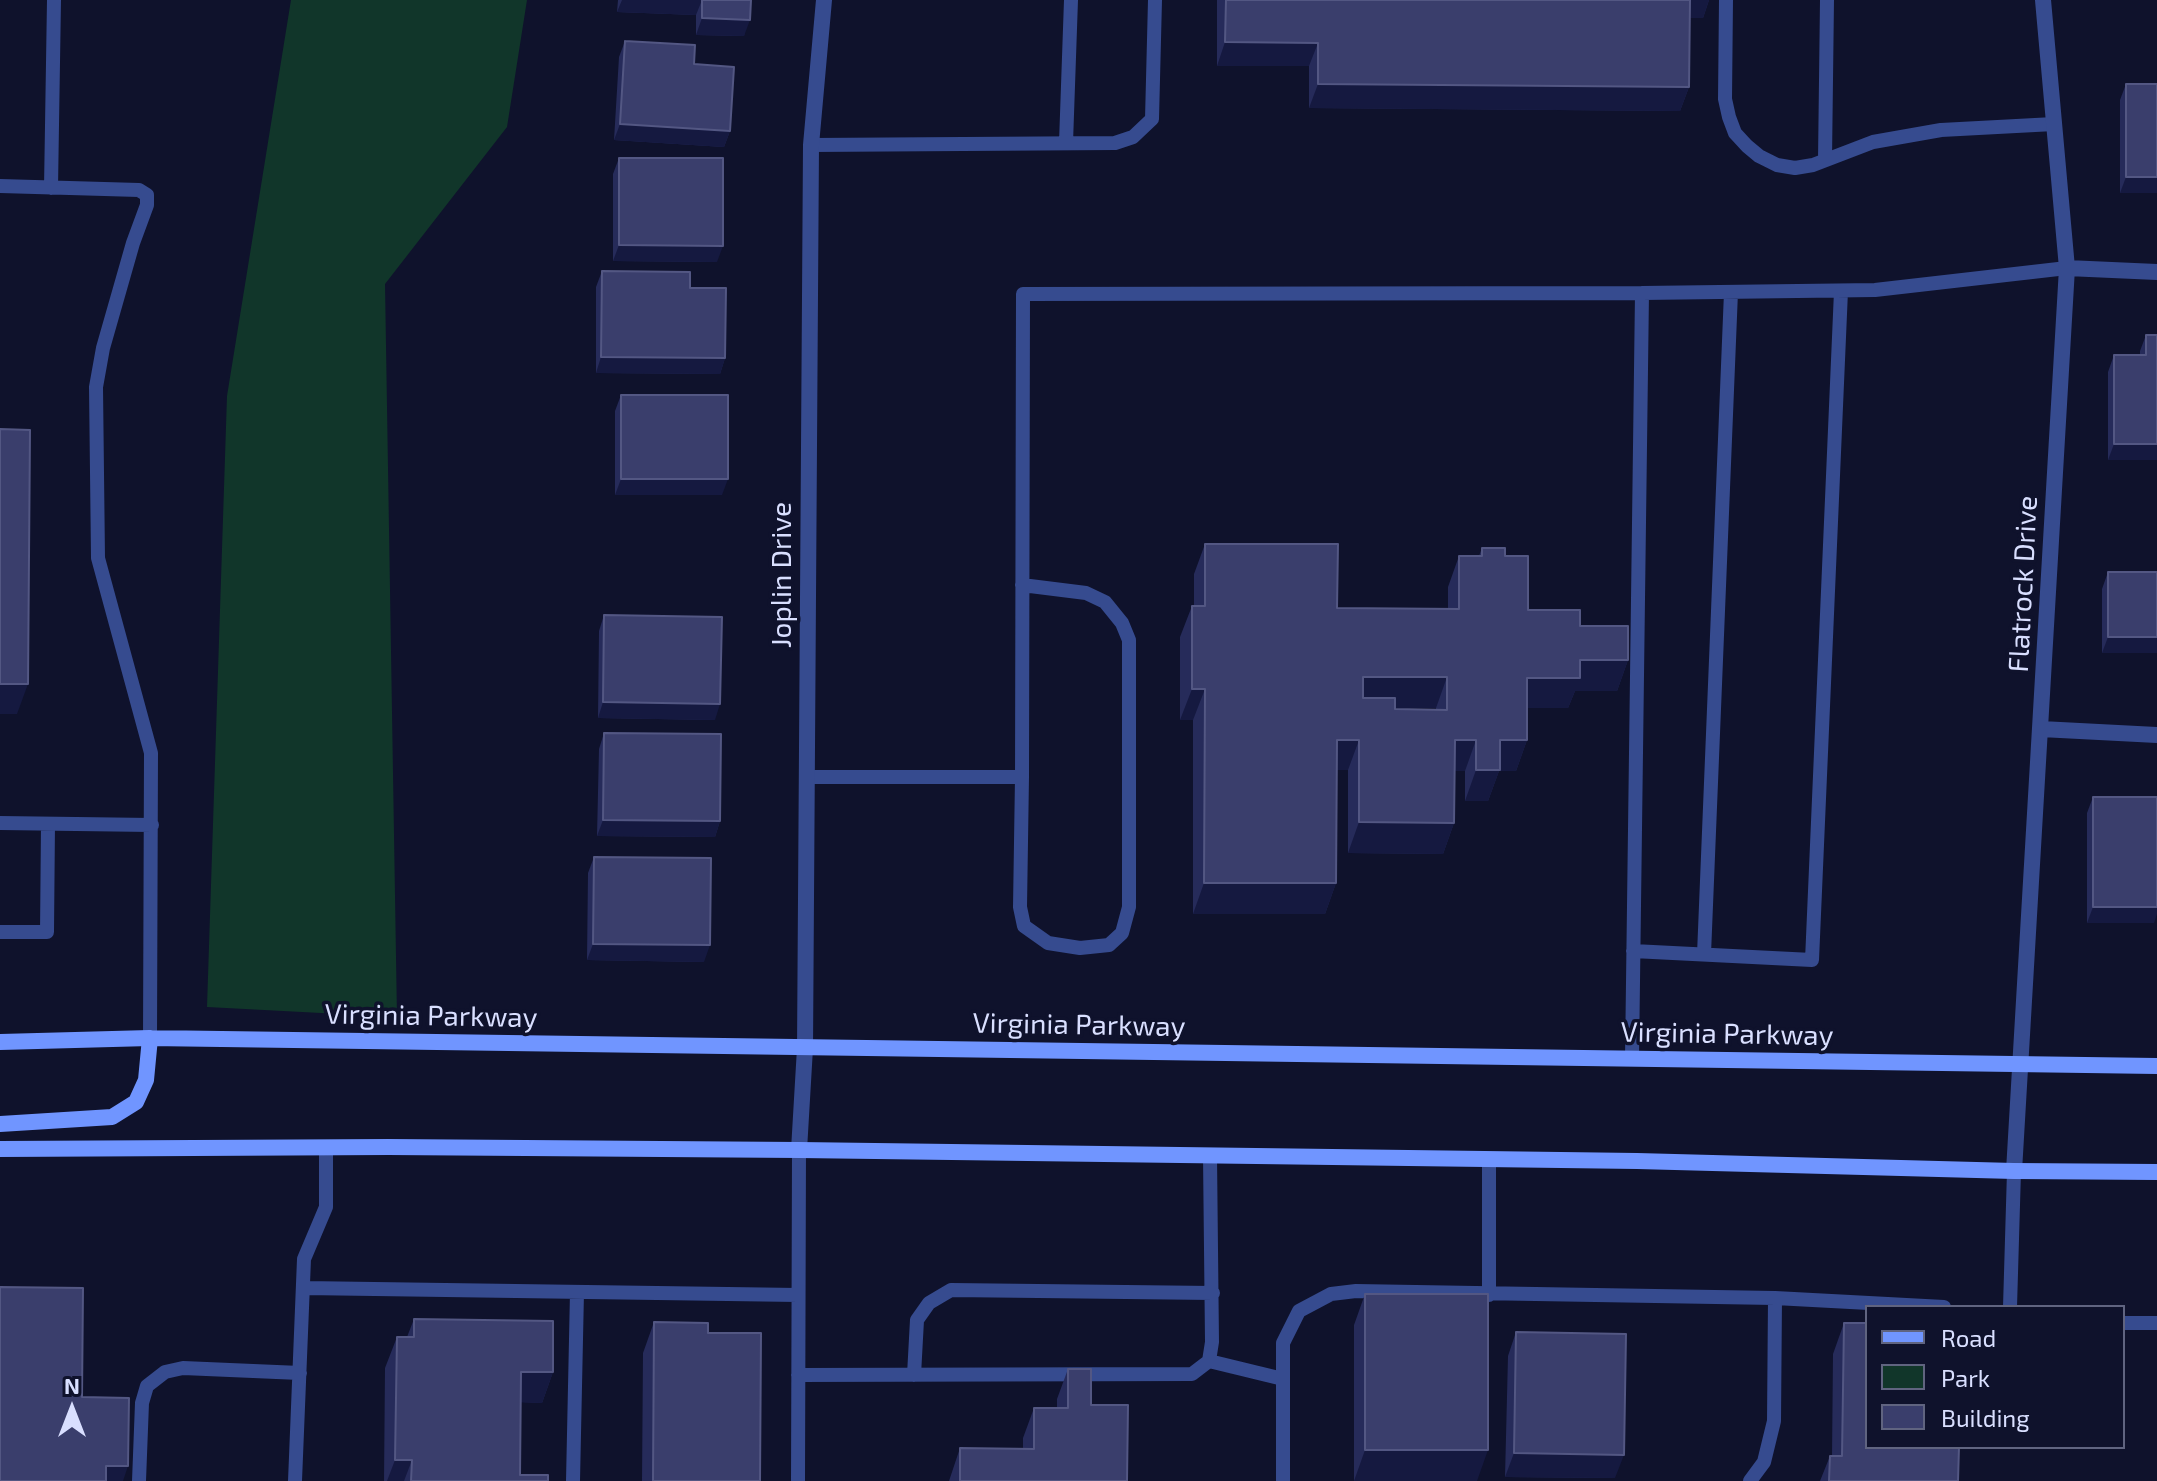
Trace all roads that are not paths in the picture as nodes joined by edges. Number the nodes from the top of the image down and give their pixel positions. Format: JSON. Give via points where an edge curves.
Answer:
{"nodes":[{"id":1,"x":54,"y":0,"type":"edge"},
{"id":2,"x":824,"y":0,"type":"edge"},
{"id":3,"x":1071,"y":0,"type":"edge"},
{"id":4,"x":1155,"y":0,"type":"edge"},
{"id":5,"x":1726,"y":0,"type":"edge"},
{"id":6,"x":1827,"y":0,"type":"edge"},
{"id":7,"x":2043,"y":0,"type":"edge"},
{"id":8,"x":2054,"y":124,"type":"junction"},
{"id":9,"x":1066,"y":143,"type":"junction"},
{"id":10,"x":811,"y":145,"type":"junction"},
{"id":11,"x":1825,"y":160,"type":"junction"},
{"id":12,"x":0,"y":186,"type":"edge"},
{"id":13,"x":51,"y":188,"type":"junction"},
{"id":14,"x":2067,"y":268,"type":"junction"},
{"id":15,"x":2157,"y":272,"type":"edge"},
{"id":16,"x":1841,"y":291,"type":"junction"},
{"id":17,"x":1731,"y":292,"type":"junction"},
{"id":18,"x":1642,"y":293,"type":"junction"},
{"id":19,"x":1022,"y":585,"type":"junction"},
{"id":20,"x":2041,"y":729,"type":"junction"},
{"id":21,"x":2157,"y":735,"type":"edge"},
{"id":22,"x":807,"y":777,"type":"junction"},
{"id":23,"x":1022,"y":777,"type":"junction"},
{"id":24,"x":0,"y":823,"type":"edge"},
{"id":25,"x":48,"y":824,"type":"junction"},
{"id":26,"x":152,"y":825,"type":"junction"},
{"id":27,"x":0,"y":932,"type":"edge"},
{"id":28,"x":1633,"y":951,"type":"junction"},
{"id":29,"x":1704,"y":954,"type":"junction"},
{"id":30,"x":150,"y":1038,"type":"junction"},
{"id":31,"x":0,"y":1042,"type":"edge"},
{"id":32,"x":805,"y":1048,"type":"junction"},
{"id":33,"x":1632,"y":1058,"type":"junction"},
{"id":34,"x":2021,"y":1065,"type":"junction"},
{"id":35,"x":2157,"y":1066,"type":"edge"},
{"id":36,"x":0,"y":1124,"type":"edge"},
{"id":37,"x":326,"y":1147,"type":"junction"},
{"id":38,"x":0,"y":1149,"type":"edge"},
{"id":39,"x":799,"y":1150,"type":"junction"},
{"id":40,"x":1210,"y":1156,"type":"junction"},
{"id":41,"x":1489,"y":1159,"type":"junction"},
{"id":42,"x":2014,"y":1171,"type":"junction"},
{"id":43,"x":2157,"y":1172,"type":"edge"},
{"id":44,"x":304,"y":1288,"type":"junction"},
{"id":45,"x":577,"y":1292,"type":"junction"},
{"id":46,"x":1213,"y":1293,"type":"junction"},
{"id":47,"x":798,"y":1295,"type":"junction"},
{"id":48,"x":1489,"y":1295,"type":"junction"},
{"id":49,"x":1775,"y":1298,"type":"junction"},
{"id":50,"x":1906,"y":1305,"type":"edge"},
{"id":51,"x":2010,"y":1305,"type":"edge"},
{"id":52,"x":2125,"y":1323,"type":"edge"},
{"id":53,"x":2157,"y":1323,"type":"edge"},
{"id":54,"x":1209,"y":1361,"type":"junction"},
{"id":55,"x":300,"y":1373,"type":"junction"},
{"id":56,"x":798,"y":1375,"type":"junction"},
{"id":57,"x":914,"y":1375,"type":"junction"},
{"id":58,"x":1283,"y":1379,"type":"junction"},
{"id":59,"x":139,"y":1481,"type":"edge"},
{"id":60,"x":295,"y":1481,"type":"edge"},
{"id":61,"x":573,"y":1481,"type":"edge"},
{"id":62,"x":798,"y":1481,"type":"edge"},
{"id":63,"x":1283,"y":1481,"type":"edge"},
{"id":64,"x":1750,"y":1481,"type":"edge"}],
"edges":[{"from":1,"to":13,"type":"lane"},
{"from":2,"to":10,"type":"street","name":"Joplin Drive"},
{"from":3,"to":9,"type":"lane"},
{"from":4,"to":9,"type":"lane","via":[[1152,119],[1133,137],[1115,143]]},
{"from":5,"to":11,"type":"lane","via":[[1725,99],[1735,133],[1777,165],[1795,168]]},
{"from":6,"to":11,"type":"lane"},
{"from":7,"to":8,"type":"street","name":"Flatrock Drive"},
{"from":8,"to":11,"type":"lane","via":[[1913,135],[1873,142]]},
{"from":8,"to":14,"type":"street","name":"Flatrock Drive"},
{"from":9,"to":10,"type":"lane"},
{"from":10,"to":22,"type":"street","name":"Joplin Drive"},
{"from":12,"to":13,"type":"lane"},
{"from":13,"to":26,"type":"lane","via":[[139,190],[147,195],[96,387],[98,558],[151,753]]},
{"from":14,"to":15,"type":"street"},
{"from":14,"to":16,"type":"lane"},
{"from":14,"to":20,"type":"street","name":"Flatrock Drive"},
{"from":16,"to":17,"type":"lane"},
{"from":16,"to":29,"type":"lane","via":[[1812,960]]},
{"from":17,"to":18,"type":"lane"},
{"from":17,"to":29,"type":"lane"},
{"from":18,"to":19,"type":"lane","via":[[1023,294]]},
{"from":18,"to":28,"type":"lane"},
{"from":19,"to":23,"type":"lane"},
{"from":19,"to":23,"type":"lane","via":[[1086,593],[1105,602],[1129,640],[1129,907],[1122,933],[1109,945],[1048,943],[1024,926]]},
{"from":20,"to":21,"type":"street"},
{"from":20,"to":34,"type":"street","name":"Flatrock Drive"},
{"from":22,"to":23,"type":"lane"},
{"from":22,"to":32,"type":"street","name":"Joplin Drive"},
{"from":24,"to":25,"type":"lane"},
{"from":25,"to":26,"type":"lane"},
{"from":25,"to":27,"type":"lane","via":[[47,932]]},
{"from":26,"to":30,"type":"lane"},
{"from":28,"to":29,"type":"lane"},
{"from":28,"to":33,"type":"lane"},
{"from":30,"to":31,"type":"main road","name":"Virginia Parkway"},
{"from":30,"to":32,"type":"main road","name":"Virginia Parkway"},
{"from":30,"to":36,"type":"main road","via":[[146,1080],[136,1102],[112,1117]]},
{"from":32,"to":33,"type":"main road","name":"Virginia Parkway"},
{"from":32,"to":39,"type":"street","name":"Joplin Drive"},
{"from":33,"to":34,"type":"main road","name":"Virginia Parkway"},
{"from":34,"to":35,"type":"main road","name":"Virginia Parkway"},
{"from":34,"to":42,"type":"street","name":"Flatrock Drive"},
{"from":37,"to":38,"type":"main road"},
{"from":37,"to":39,"type":"main road"},
{"from":37,"to":44,"type":"lane","via":[[326,1207],[304,1259]]},
{"from":39,"to":40,"type":"main road"},
{"from":39,"to":47,"type":"lane"},
{"from":40,"to":41,"type":"main road"},
{"from":40,"to":46,"type":"lane"},
{"from":41,"to":42,"type":"main road"},
{"from":41,"to":48,"type":"lane"},
{"from":42,"to":43,"type":"main road"},
{"from":42,"to":51,"type":"lane"},
{"from":44,"to":45,"type":"lane"},
{"from":44,"to":55,"type":"lane"},
{"from":45,"to":47,"type":"lane"},
{"from":45,"to":61,"type":"lane"},
{"from":46,"to":54,"type":"lane"},
{"from":46,"to":57,"type":"lane","via":[[951,1290],[929,1303],[917,1320]]},
{"from":47,"to":56,"type":"lane"},
{"from":48,"to":49,"type":"lane"},
{"from":48,"to":58,"type":"lane","via":[[1331,1294],[1299,1311],[1283,1343]]},
{"from":49,"to":50,"type":"lane"},
{"from":49,"to":64,"type":"lane","via":[[1774,1421],[1764,1462]]},
{"from":52,"to":53,"type":"lane"},
{"from":54,"to":57,"type":"lane","via":[[1192,1374]]},
{"from":54,"to":58,"type":"lane"},
{"from":55,"to":59,"type":"lane","via":[[183,1368],[165,1372],[147,1386],[139,1415]]},
{"from":55,"to":60,"type":"lane"},
{"from":56,"to":57,"type":"lane"},
{"from":56,"to":62,"type":"lane"},
{"from":58,"to":63,"type":"lane"}]}
